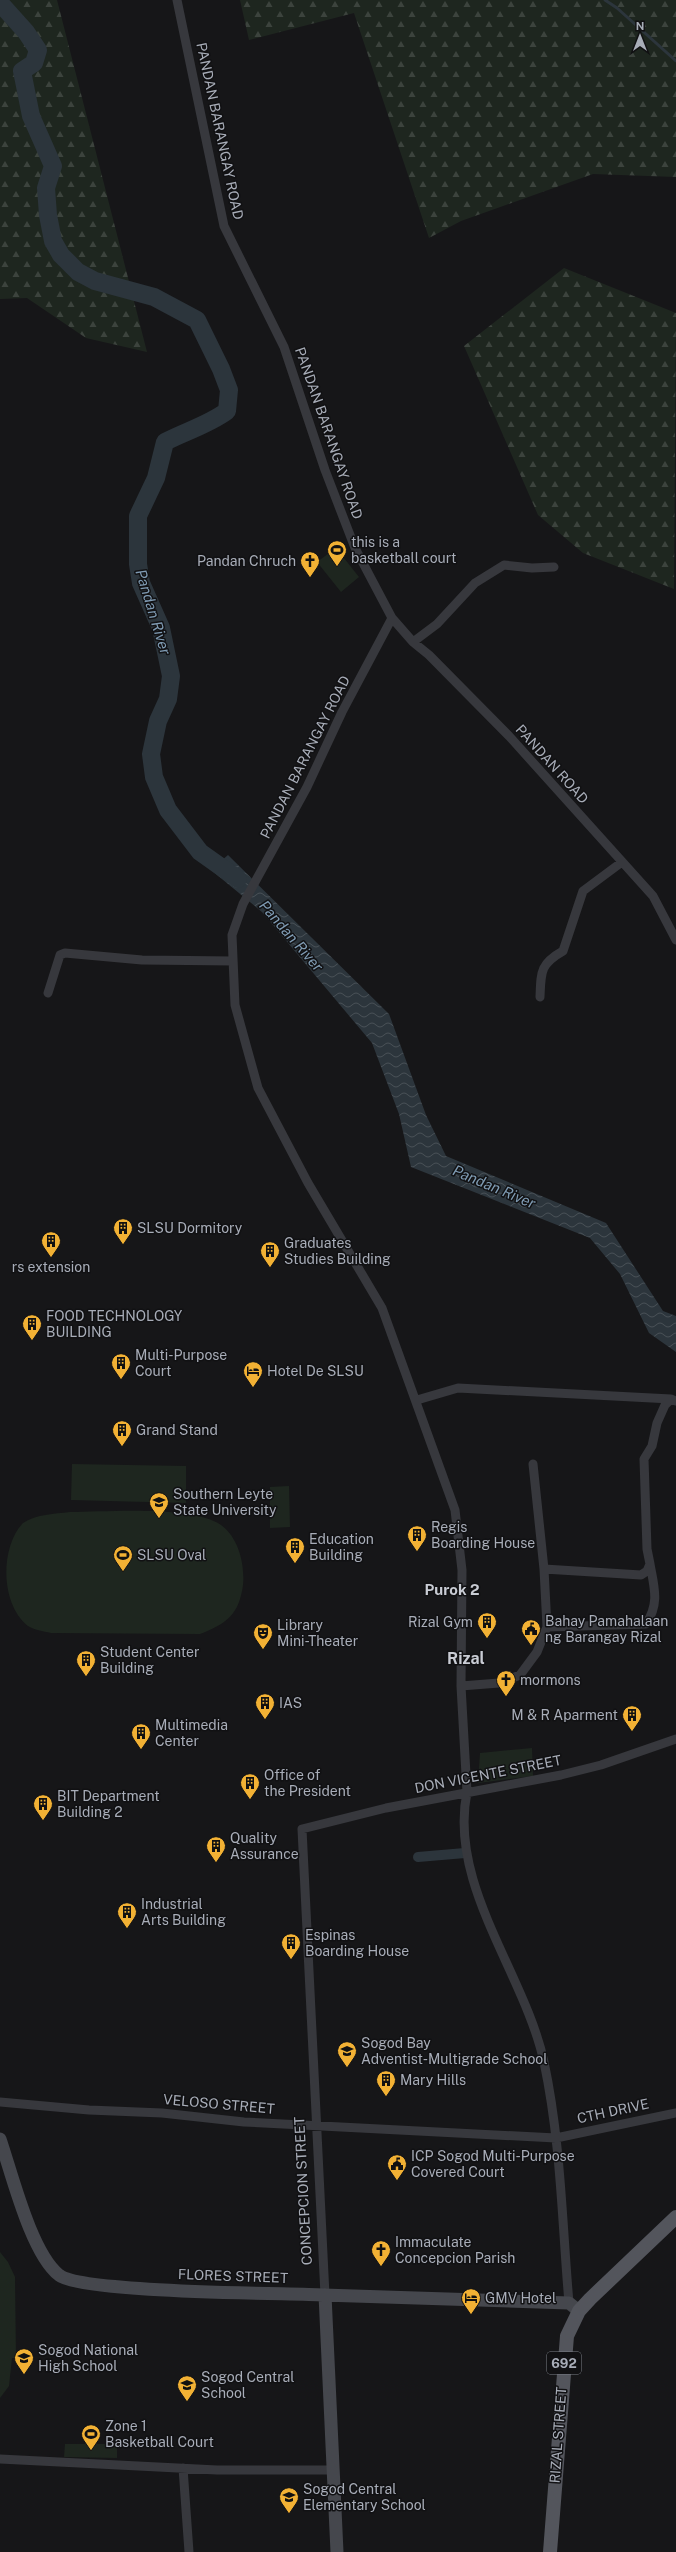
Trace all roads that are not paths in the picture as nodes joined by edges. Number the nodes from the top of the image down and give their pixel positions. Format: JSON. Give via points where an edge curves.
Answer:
{"nodes":[{"id":1,"x":177,"y":0,"type":"edge"},
{"id":2,"x":554,"y":567,"type":"dead end"},
{"id":3,"x":392,"y":618,"type":"junction"},
{"id":4,"x":413,"y":642,"type":"junction"},
{"id":5,"x":622,"y":862,"type":"junction"},
{"id":6,"x":676,"y":940,"type":"edge"},
{"id":7,"x":233,"y":961,"type":"junction"},
{"id":8,"x":48,"y":993,"type":"dead end"},
{"id":9,"x":540,"y":997,"type":"dead end"},
{"id":10,"x":417,"y":1400,"type":"junction"},
{"id":11,"x":674,"y":1400,"type":"edge"},
{"id":12,"x":533,"y":1464,"type":"dead end"},
{"id":13,"x":650,"y":1564,"type":"junction"},
{"id":14,"x":544,"y":1569,"type":"junction"},
{"id":15,"x":547,"y":1627,"type":"junction"},
{"id":16,"x":461,"y":1686,"type":"junction"},
{"id":17,"x":676,"y":1739,"type":"edge"},
{"id":18,"x":467,"y":1792,"type":"junction"},
{"id":19,"x":302,"y":1829,"type":"joint"},
{"id":20,"x":0,"y":2102,"type":"edge"},
{"id":21,"x":676,"y":2113,"type":"edge"},
{"id":22,"x":316,"y":2125,"type":"junction"},
{"id":23,"x":556,"y":2138,"type":"junction"},
{"id":24,"x":0,"y":2139,"type":"edge"},
{"id":25,"x":676,"y":2217,"type":"edge"},
{"id":26,"x":325,"y":2295,"type":"junction"},
{"id":27,"x":574,"y":2307,"type":"junction"},
{"id":28,"x":0,"y":2459,"type":"edge"},
{"id":29,"x":183,"y":2468,"type":"junction"},
{"id":30,"x":334,"y":2470,"type":"junction"},
{"id":31,"x":189,"y":2552,"type":"edge"},
{"id":32,"x":337,"y":2552,"type":"edge"},
{"id":33,"x":550,"y":2552,"type":"edge"}],
"edges":[{"from":1,"to":3,"type":"street","name":"PANDAN BARANGAY ROAD","via":[[224,226],[284,347],[325,470],[355,548]]},
{"from":2,"to":4,"type":"street","via":[[504,565],[475,583],[437,624]]},
{"from":3,"to":4,"type":"street","name":"PANDAN ROAD"},
{"from":3,"to":7,"type":"street","name":"PANDAN BARANGAY ROAD","via":[[243,904],[232,935]]},
{"from":4,"to":5,"type":"street","name":"PANDAN ROAD","via":[[509,736]]},
{"from":5,"to":6,"type":"street","name":"PANDAN ROAD","via":[[653,896]]},
{"from":5,"to":9,"type":"street","via":[[582,891],[563,951],[549,959],[541,973]]},
{"from":7,"to":8,"type":"street","via":[[142,960],[65,953],[60,955]]},
{"from":7,"to":10,"type":"street","name":"PANDAN BARANGAY ROAD","via":[[235,1005],[258,1088],[308,1183],[382,1308]]},
{"from":10,"to":11,"type":"street","via":[[458,1388]]},
{"from":10,"to":16,"type":"street","name":"PANDAN BARANGAY ROAD","via":[[455,1510],[462,1570]]},
{"from":11,"to":13,"type":"street","via":[[665,1405],[657,1423],[652,1446],[644,1459],[647,1549]]},
{"from":12,"to":14,"type":"street"},
{"from":13,"to":14,"type":"street","via":[[647,1571],[641,1575]]},
{"from":13,"to":15,"type":"street","via":[[655,1598],[654,1611],[646,1624]]},
{"from":14,"to":15,"type":"street"},
{"from":15,"to":16,"type":"street","via":[[537,1652],[520,1675],[499,1683]]},
{"from":16,"to":18,"type":"street","name":"PANDAN BARANGAY ROAD"},
{"from":17,"to":18,"type":"street","name":"DON VICENTE STREET","via":[[601,1765]]},
{"from":18,"to":19,"type":"street","name":"DON VICENTE STREET","via":[[386,1808]]},
{"from":18,"to":23,"type":"street","name":"PANDAN BARANGAY ROAD","via":[[464,1806],[468,1863],[487,1919],[527,2010],[543,2061]]},
{"from":19,"to":22,"type":"street","name":"CONCEPCION STREET"},
{"from":20,"to":22,"type":"street","name":"VELOSO STREET","via":[[162,2113],[244,2122]]},
{"from":21,"to":23,"type":"street","name":"CTH DRIVE"},
{"from":22,"to":23,"type":"street","name":"VELOSO STREET"},
{"from":22,"to":26,"type":"street","name":"CONCEPCION STREET"},
{"from":23,"to":27,"type":"street","name":"PANDAN BARANGAY ROAD"},
{"from":24,"to":26,"type":"street","name":"FLORES STREET","via":[[37,2245],[48,2264],[60,2277],[80,2283],[134,2288]]},
{"from":25,"to":27,"type":"main road","name":"RIZAL STREET","number":"692"},
{"from":26,"to":27,"type":"street","name":"FLORES STREET"},
{"from":26,"to":30,"type":"street","name":"CONCEPCION STREET"},
{"from":27,"to":33,"type":"main road","name":"RIZAL STREET","number":"692","via":[[567,2336]]},
{"from":28,"to":29,"type":"street"},
{"from":29,"to":30,"type":"street"},
{"from":29,"to":31,"type":"street"},
{"from":30,"to":32,"type":"street","name":"CONCEPCION STREET"}]}
